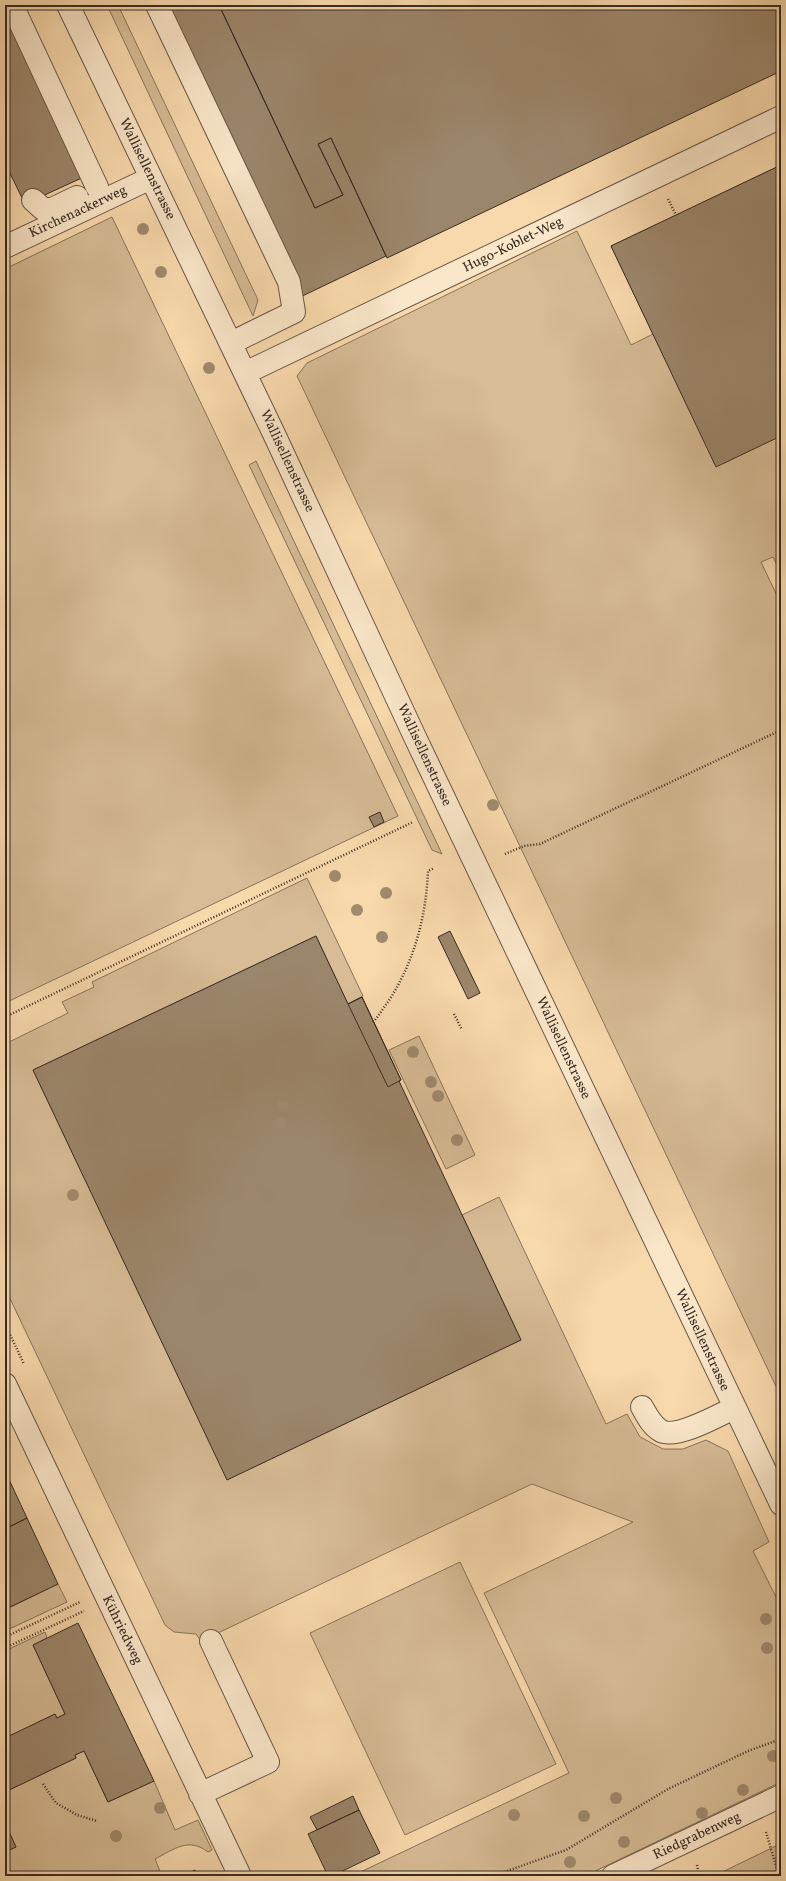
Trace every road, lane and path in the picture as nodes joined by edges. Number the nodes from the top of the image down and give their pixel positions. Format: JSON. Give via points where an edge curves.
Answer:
{"nodes":[{"id":1,"x":12,"y":5,"type":"edge"},
{"id":2,"x":68,"y":5,"type":"edge"},
{"id":3,"x":157,"y":5,"type":"edge"},
{"id":4,"x":781,"y":117,"type":"edge"},
{"id":5,"x":148,"y":171,"type":"junction"},
{"id":6,"x":97,"y":188,"type":"junction"},
{"id":7,"x":33,"y":200,"type":"dead end"},
{"id":8,"x":5,"y":247,"type":"edge"},
{"id":9,"x":231,"y":343,"type":"junction"},
{"id":10,"x":245,"y":373,"type":"junction"},
{"id":11,"x":781,"y":730,"type":"edge"},
{"id":12,"x":413,"y":822,"type":"dead end"},
{"id":13,"x":505,"y":854,"type":"dead end"},
{"id":14,"x":434,"y":868,"type":"dead end"},
{"id":15,"x":309,"y":872,"type":"junction"},
{"id":16,"x":311,"y":876,"type":"dead end"},
{"id":17,"x":454,"y":1014,"type":"dead end"},
{"id":18,"x":5,"y":1017,"type":"edge"},
{"id":19,"x":373,"y":1022,"type":"dead end"},
{"id":20,"x":462,"y":1030,"type":"dead end"},
{"id":21,"x":5,"y":1384,"type":"edge"},
{"id":22,"x":642,"y":1407,"type":"dead end"},
{"id":23,"x":734,"y":1408,"type":"junction"},
{"id":24,"x":781,"y":1504,"type":"edge"},
{"id":25,"x":81,"y":1601,"type":"dead end"},
{"id":26,"x":85,"y":1610,"type":"dead end"},
{"id":27,"x":5,"y":1637,"type":"edge"},
{"id":28,"x":211,"y":1641,"type":"dead end"},
{"id":29,"x":5,"y":1648,"type":"edge"},
{"id":30,"x":781,"y":1739,"type":"edge"},
{"id":31,"x":43,"y":1784,"type":"dead end"},
{"id":32,"x":200,"y":1794,"type":"junction"},
{"id":33,"x":781,"y":1796,"type":"edge"},
{"id":34,"x":759,"y":1806,"type":"junction"},
{"id":35,"x":97,"y":1821,"type":"dead end"},
{"id":36,"x":777,"y":1869,"type":"dead end"},
{"id":37,"x":506,"y":1871,"type":"junction"},
{"id":38,"x":240,"y":1876,"type":"edge"},
{"id":39,"x":493,"y":1876,"type":"edge"},
{"id":40,"x":508,"y":1876,"type":"edge"},
{"id":41,"x":613,"y":1876,"type":"edge"}],
"edges":[{"from":1,"to":6,"type":"street"},
{"from":2,"to":5,"type":"street","name":"Wallisellenstrasse"},
{"from":3,"to":9,"type":"street","via":[[289,282],[294,312]]},
{"from":4,"to":10,"type":"street","name":"Hugo-Koblet-Weg"},
{"from":5,"to":6,"type":"street"},
{"from":5,"to":8,"type":"street","name":"Kirchenackerweg"},
{"from":5,"to":9,"type":"street","name":"Wallisellenstrasse"},
{"from":6,"to":7,"type":"street","via":[[52,209],[43,209]]},
{"from":9,"to":10,"type":"street","name":"Wallisellenstrasse"},
{"from":10,"to":23,"type":"street","name":"Wallisellenstrasse"},
{"from":11,"to":13,"type":"path","via":[[540,844],[524,846]]},
{"from":12,"to":15,"type":"path"},
{"from":14,"to":19,"type":"path","via":[[428,871],[424,914],[409,963]]},
{"from":15,"to":16,"type":"path"},
{"from":15,"to":18,"type":"path"},
{"from":17,"to":20,"type":"path"},
{"from":21,"to":32,"type":"street","name":"Kühriedweg"},
{"from":22,"to":23,"type":"street","via":[[648,1420],[662,1431],[678,1432]]},
{"from":23,"to":24,"type":"street","name":"Wallisellenstrasse"},
{"from":25,"to":27,"type":"path"},
{"from":26,"to":29,"type":"path"},
{"from":28,"to":32,"type":"street","via":[[268,1762]]},
{"from":30,"to":37,"type":"path","via":[[748,1751],[668,1789],[566,1850]]},
{"from":31,"to":35,"type":"path","via":[[56,1804],[77,1815]]},
{"from":32,"to":38,"type":"street","name":"Kühriedweg"},
{"from":33,"to":34,"type":"street","name":"Riedgrabenweg"},
{"from":34,"to":36,"type":"path"},
{"from":34,"to":41,"type":"street","name":"Riedgrabenweg"},
{"from":37,"to":39,"type":"path"},
{"from":37,"to":40,"type":"path"}]}
